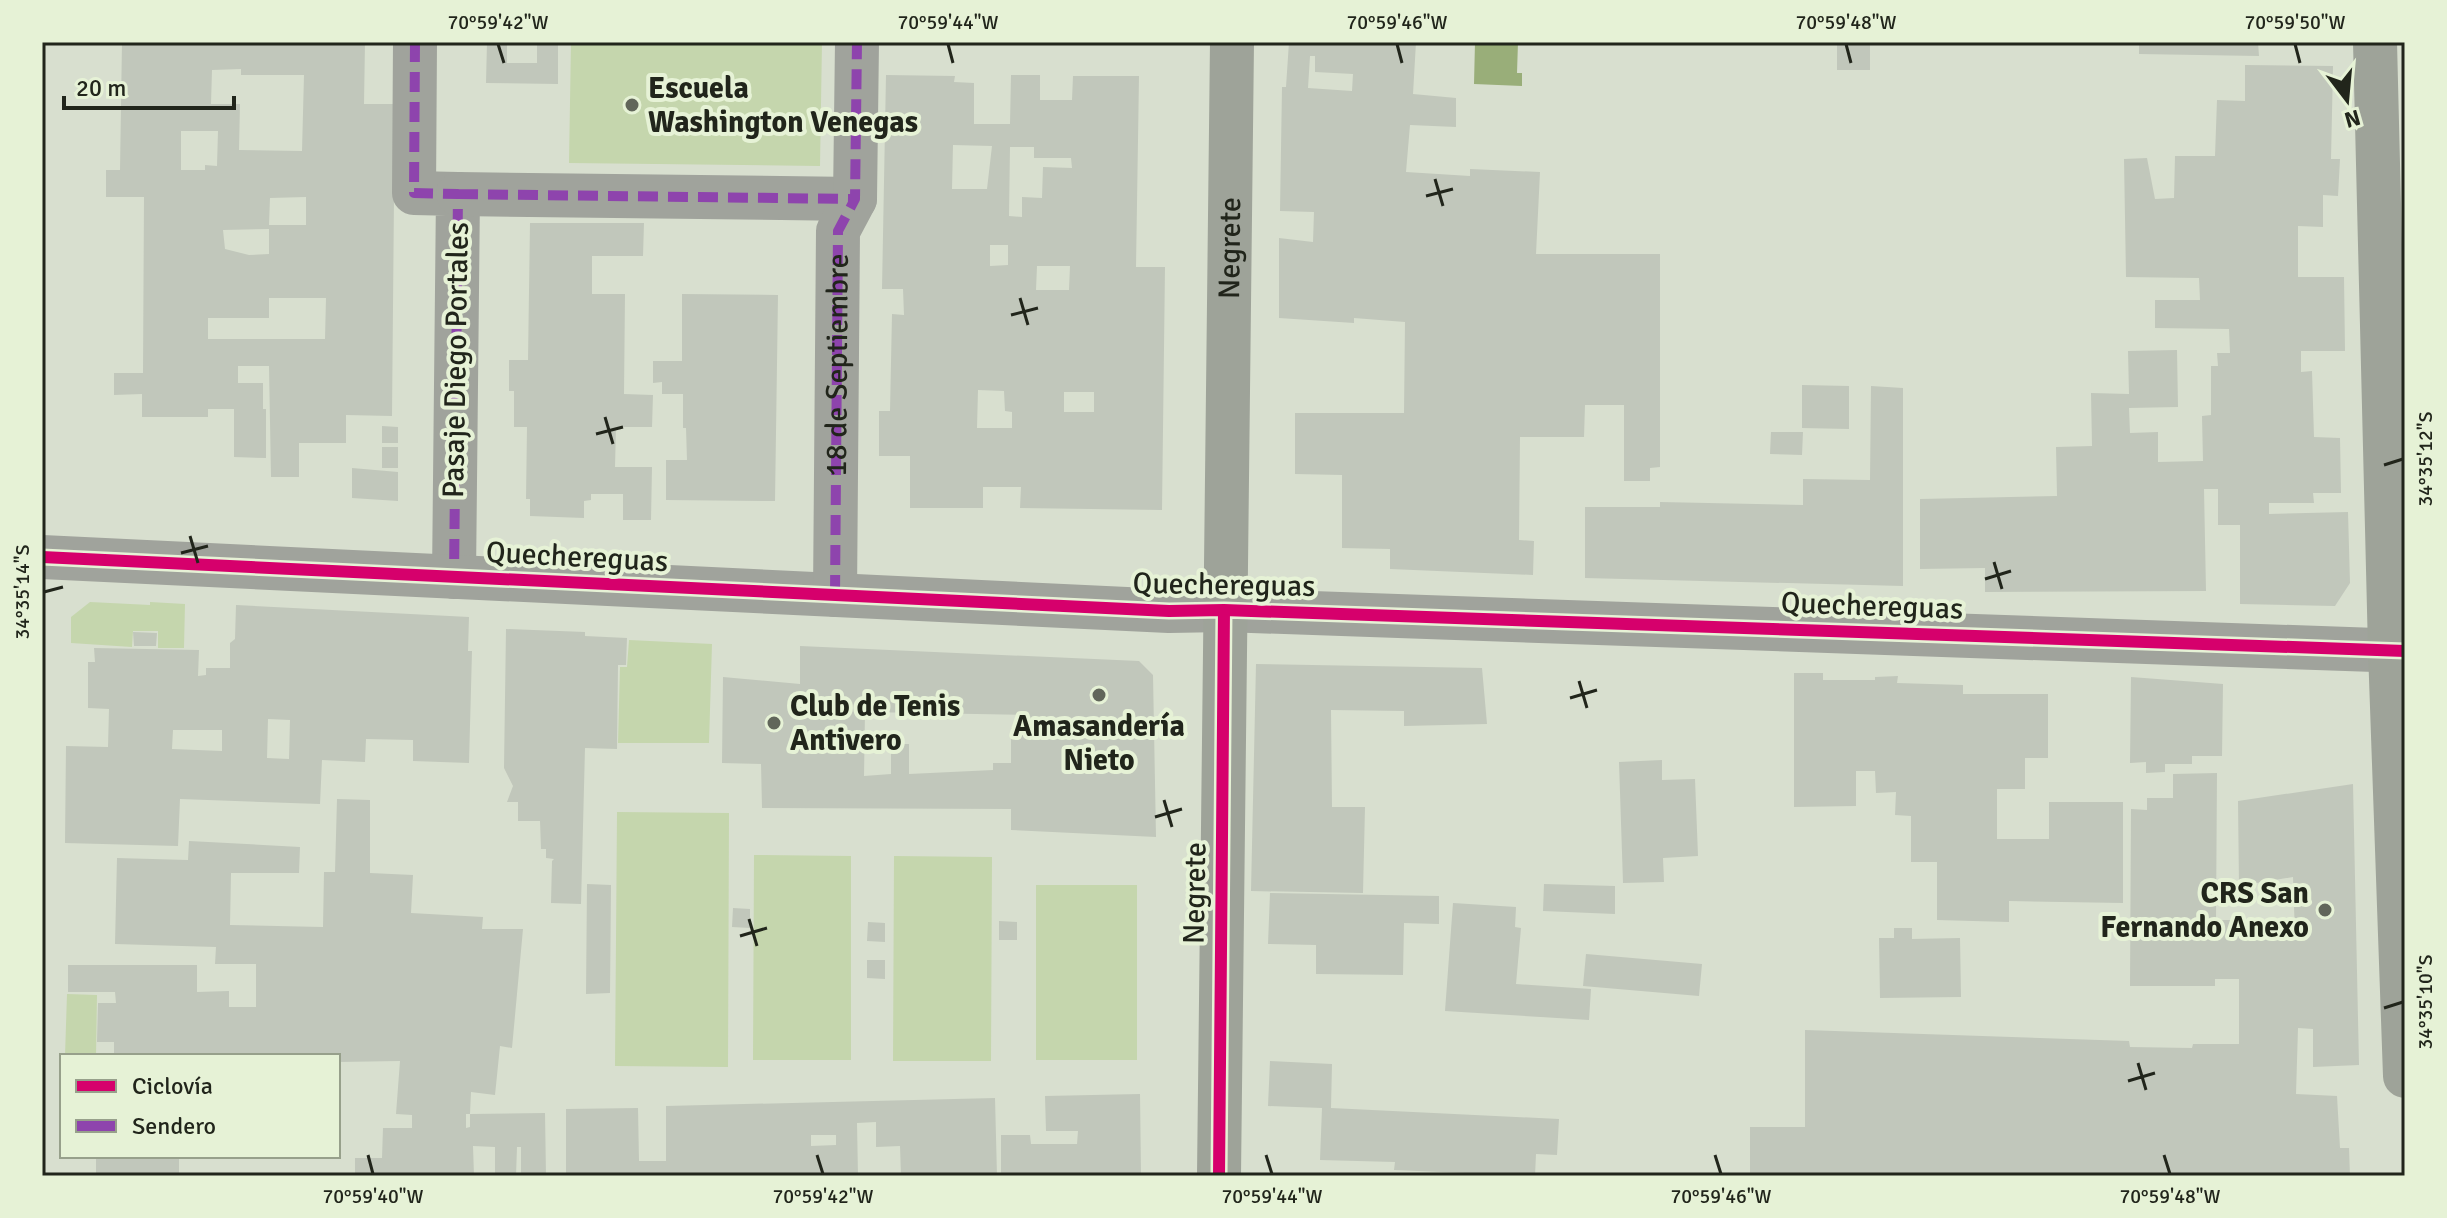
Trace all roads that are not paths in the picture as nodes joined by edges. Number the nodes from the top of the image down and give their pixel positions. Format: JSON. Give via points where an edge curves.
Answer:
{"nodes":[{"id":1,"x":415,"y":42,"type":"edge"},
{"id":2,"x":857,"y":42,"type":"edge"},
{"id":3,"x":1232,"y":42,"type":"edge"},
{"id":4,"x":2375,"y":42,"type":"edge"},
{"id":5,"x":458,"y":194,"type":"junction"},
{"id":6,"x":855,"y":199,"type":"junction"},
{"id":7,"x":42,"y":557,"type":"edge"},
{"id":8,"x":454,"y":577,"type":"junction"},
{"id":9,"x":835,"y":595,"type":"junction"},
{"id":10,"x":1224,"y":610,"type":"junction"},
{"id":11,"x":2398,"y":650,"type":"edge"},
{"id":12,"x":2405,"y":1076,"type":"edge"},
{"id":13,"x":1219,"y":1176,"type":"edge"}],
"edges":[{"from":1,"to":5,"type":"street","name":"Pasaje Diego Portales","via":[[414,193]]},
{"from":2,"to":6,"type":"street","name":"18 de Septiembre"},
{"from":3,"to":10,"type":"main road","name":"Negrete"},
{"from":4,"to":11,"type":"main road"},
{"from":5,"to":6,"type":"street"},
{"from":5,"to":8,"type":"street","name":"Pasaje Diego Portales"},
{"from":6,"to":9,"type":"street","name":"18 de Septiembre","via":[[838,231]]},
{"from":7,"to":8,"type":"street","name":"Quechereguas"},
{"from":8,"to":9,"type":"street","name":"Quechereguas"},
{"from":9,"to":10,"type":"street","name":"Quechereguas"},
{"from":10,"to":11,"type":"street","name":"Quechereguas"},
{"from":10,"to":13,"type":"main road","name":"Negrete"},
{"from":11,"to":12,"type":"main road"}]}
